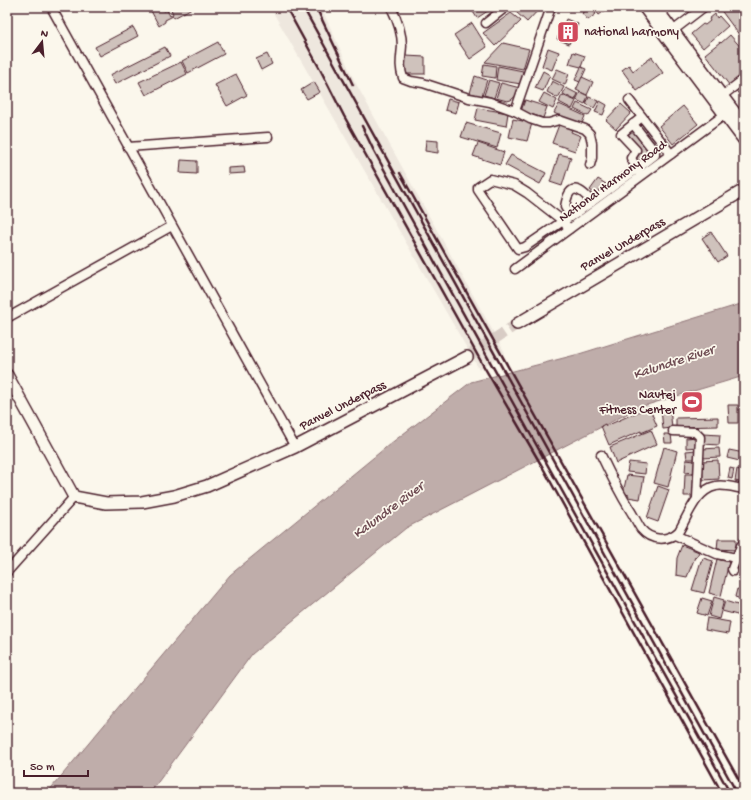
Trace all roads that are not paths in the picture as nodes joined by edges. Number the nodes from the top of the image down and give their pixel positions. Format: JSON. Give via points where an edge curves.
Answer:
{"nodes":[{"id":1,"x":51,"y":7,"type":"edge"},
{"id":2,"x":391,"y":7,"type":"edge"},
{"id":3,"x":506,"y":7,"type":"edge"},
{"id":4,"x":551,"y":7,"type":"edge"},
{"id":5,"x":644,"y":7,"type":"edge"},
{"id":6,"x":655,"y":7,"type":"edge"},
{"id":7,"x":704,"y":7,"type":"edge"},
{"id":8,"x":486,"y":23,"type":"dead end"},
{"id":9,"x":669,"y":34,"type":"junction"},
{"id":10,"x":744,"y":79,"type":"edge"},
{"id":11,"x":722,"y":96,"type":"junction"},
{"id":12,"x":629,"y":100,"type":"dead end"},
{"id":13,"x":515,"y":111,"type":"junction"},
{"id":14,"x":724,"y":114,"type":"junction"},
{"id":15,"x":642,"y":117,"type":"junction"},
{"id":16,"x":743,"y":120,"type":"edge"},
{"id":17,"x":633,"y":124,"type":"junction"},
{"id":18,"x":268,"y":137,"type":"dead end"},
{"id":19,"x":744,"y":140,"type":"edge"},
{"id":20,"x":128,"y":147,"type":"junction"},
{"id":21,"x":671,"y":154,"type":"junction"},
{"id":22,"x":590,"y":165,"type":"dead end"},
{"id":23,"x":639,"y":172,"type":"junction"},
{"id":24,"x":744,"y":190,"type":"edge"},
{"id":25,"x":592,"y":202,"type":"junction"},
{"id":26,"x":571,"y":217,"type":"junction"},
{"id":27,"x":563,"y":221,"type":"junction"},
{"id":28,"x":172,"y":226,"type":"junction"},
{"id":29,"x":569,"y":229,"type":"junction"},
{"id":30,"x":525,"y":247,"type":"junction"},
{"id":31,"x":532,"y":257,"type":"junction"},
{"id":32,"x":515,"y":269,"type":"dead end"},
{"id":33,"x":7,"y":318,"type":"edge"},
{"id":34,"x":516,"y":324,"type":"tunnel mouth"},
{"id":35,"x":467,"y":357,"type":"tunnel mouth"},
{"id":36,"x":7,"y":375,"type":"edge"},
{"id":37,"x":673,"y":431,"type":"dead end"},
{"id":38,"x":295,"y":447,"type":"junction"},
{"id":39,"x":601,"y":455,"type":"dead end"},
{"id":40,"x":744,"y":489,"type":"edge"},
{"id":41,"x":74,"y":496,"type":"junction"},
{"id":42,"x":697,"y":498,"type":"junction"},
{"id":43,"x":675,"y":535,"type":"junction"},
{"id":44,"x":744,"y":542,"type":"edge"},
{"id":45,"x":736,"y":558,"type":"junction"},
{"id":46,"x":733,"y":571,"type":"dead end"},
{"id":47,"x":7,"y":572,"type":"edge"}],
"edges":[{"from":1,"to":20,"type":"street"},
{"from":2,"to":13,"type":"street","via":[[400,30],[400,69],[403,78]]},
{"from":3,"to":8,"type":"street"},
{"from":4,"to":13,"type":"street"},
{"from":5,"to":9,"type":"main road"},
{"from":6,"to":9,"type":"main road"},
{"from":7,"to":9,"type":"street"},
{"from":9,"to":11,"type":"main road"},
{"from":9,"to":14,"type":"main road"},
{"from":10,"to":11,"type":"street"},
{"from":11,"to":16,"type":"main road"},
{"from":12,"to":15,"type":"street"},
{"from":13,"to":22,"type":"street","via":[[530,120],[559,120],[584,129],[590,134],[592,143]]},
{"from":14,"to":19,"type":"main road"},
{"from":14,"to":21,"type":"street","name":"National Harmony Road"},
{"from":15,"to":17,"type":"street"},
{"from":15,"to":21,"type":"street"},
{"from":17,"to":23,"type":"street","via":[[655,152]]},
{"from":17,"to":23,"type":"street","via":[[621,134],[636,150],[631,158]]},
{"from":18,"to":20,"type":"street"},
{"from":20,"to":28,"type":"street"},
{"from":21,"to":23,"type":"street","name":"National Harmony Road"},
{"from":23,"to":25,"type":"street"},
{"from":23,"to":29,"type":"street","name":"National Harmony Road"},
{"from":24,"to":34,"type":"main road","name":"Panvel Underpass"},
{"from":25,"to":26,"type":"street"},
{"from":25,"to":26,"type":"street","via":[[579,189],[569,194],[565,207]]},
{"from":26,"to":27,"type":"street"},
{"from":27,"to":29,"type":"street"},
{"from":27,"to":30,"type":"street"},
{"from":27,"to":30,"type":"street","via":[[514,184],[490,179],[478,186],[478,190],[518,249]]},
{"from":28,"to":33,"type":"street"},
{"from":28,"to":38,"type":"street"},
{"from":29,"to":31,"type":"street","name":"National Harmony Road"},
{"from":30,"to":31,"type":"street"},
{"from":31,"to":32,"type":"street","name":"National Harmony Road"},
{"from":35,"to":38,"type":"main road","name":"Panvel Underpass"},
{"from":36,"to":41,"type":"main road"},
{"from":37,"to":42,"type":"street","via":[[695,432],[700,437]]},
{"from":38,"to":41,"type":"main road","name":"Panvel Underpass","via":[[207,486],[174,496],[142,502],[106,503]]},
{"from":39,"to":43,"type":"street","via":[[614,483],[642,530],[656,539]]},
{"from":40,"to":42,"type":"street","via":[[717,485]]},
{"from":41,"to":47,"type":"street"},
{"from":42,"to":43,"type":"street"},
{"from":43,"to":45,"type":"street","via":[[718,554]]},
{"from":44,"to":45,"type":"street"},
{"from":45,"to":46,"type":"street"}]}
